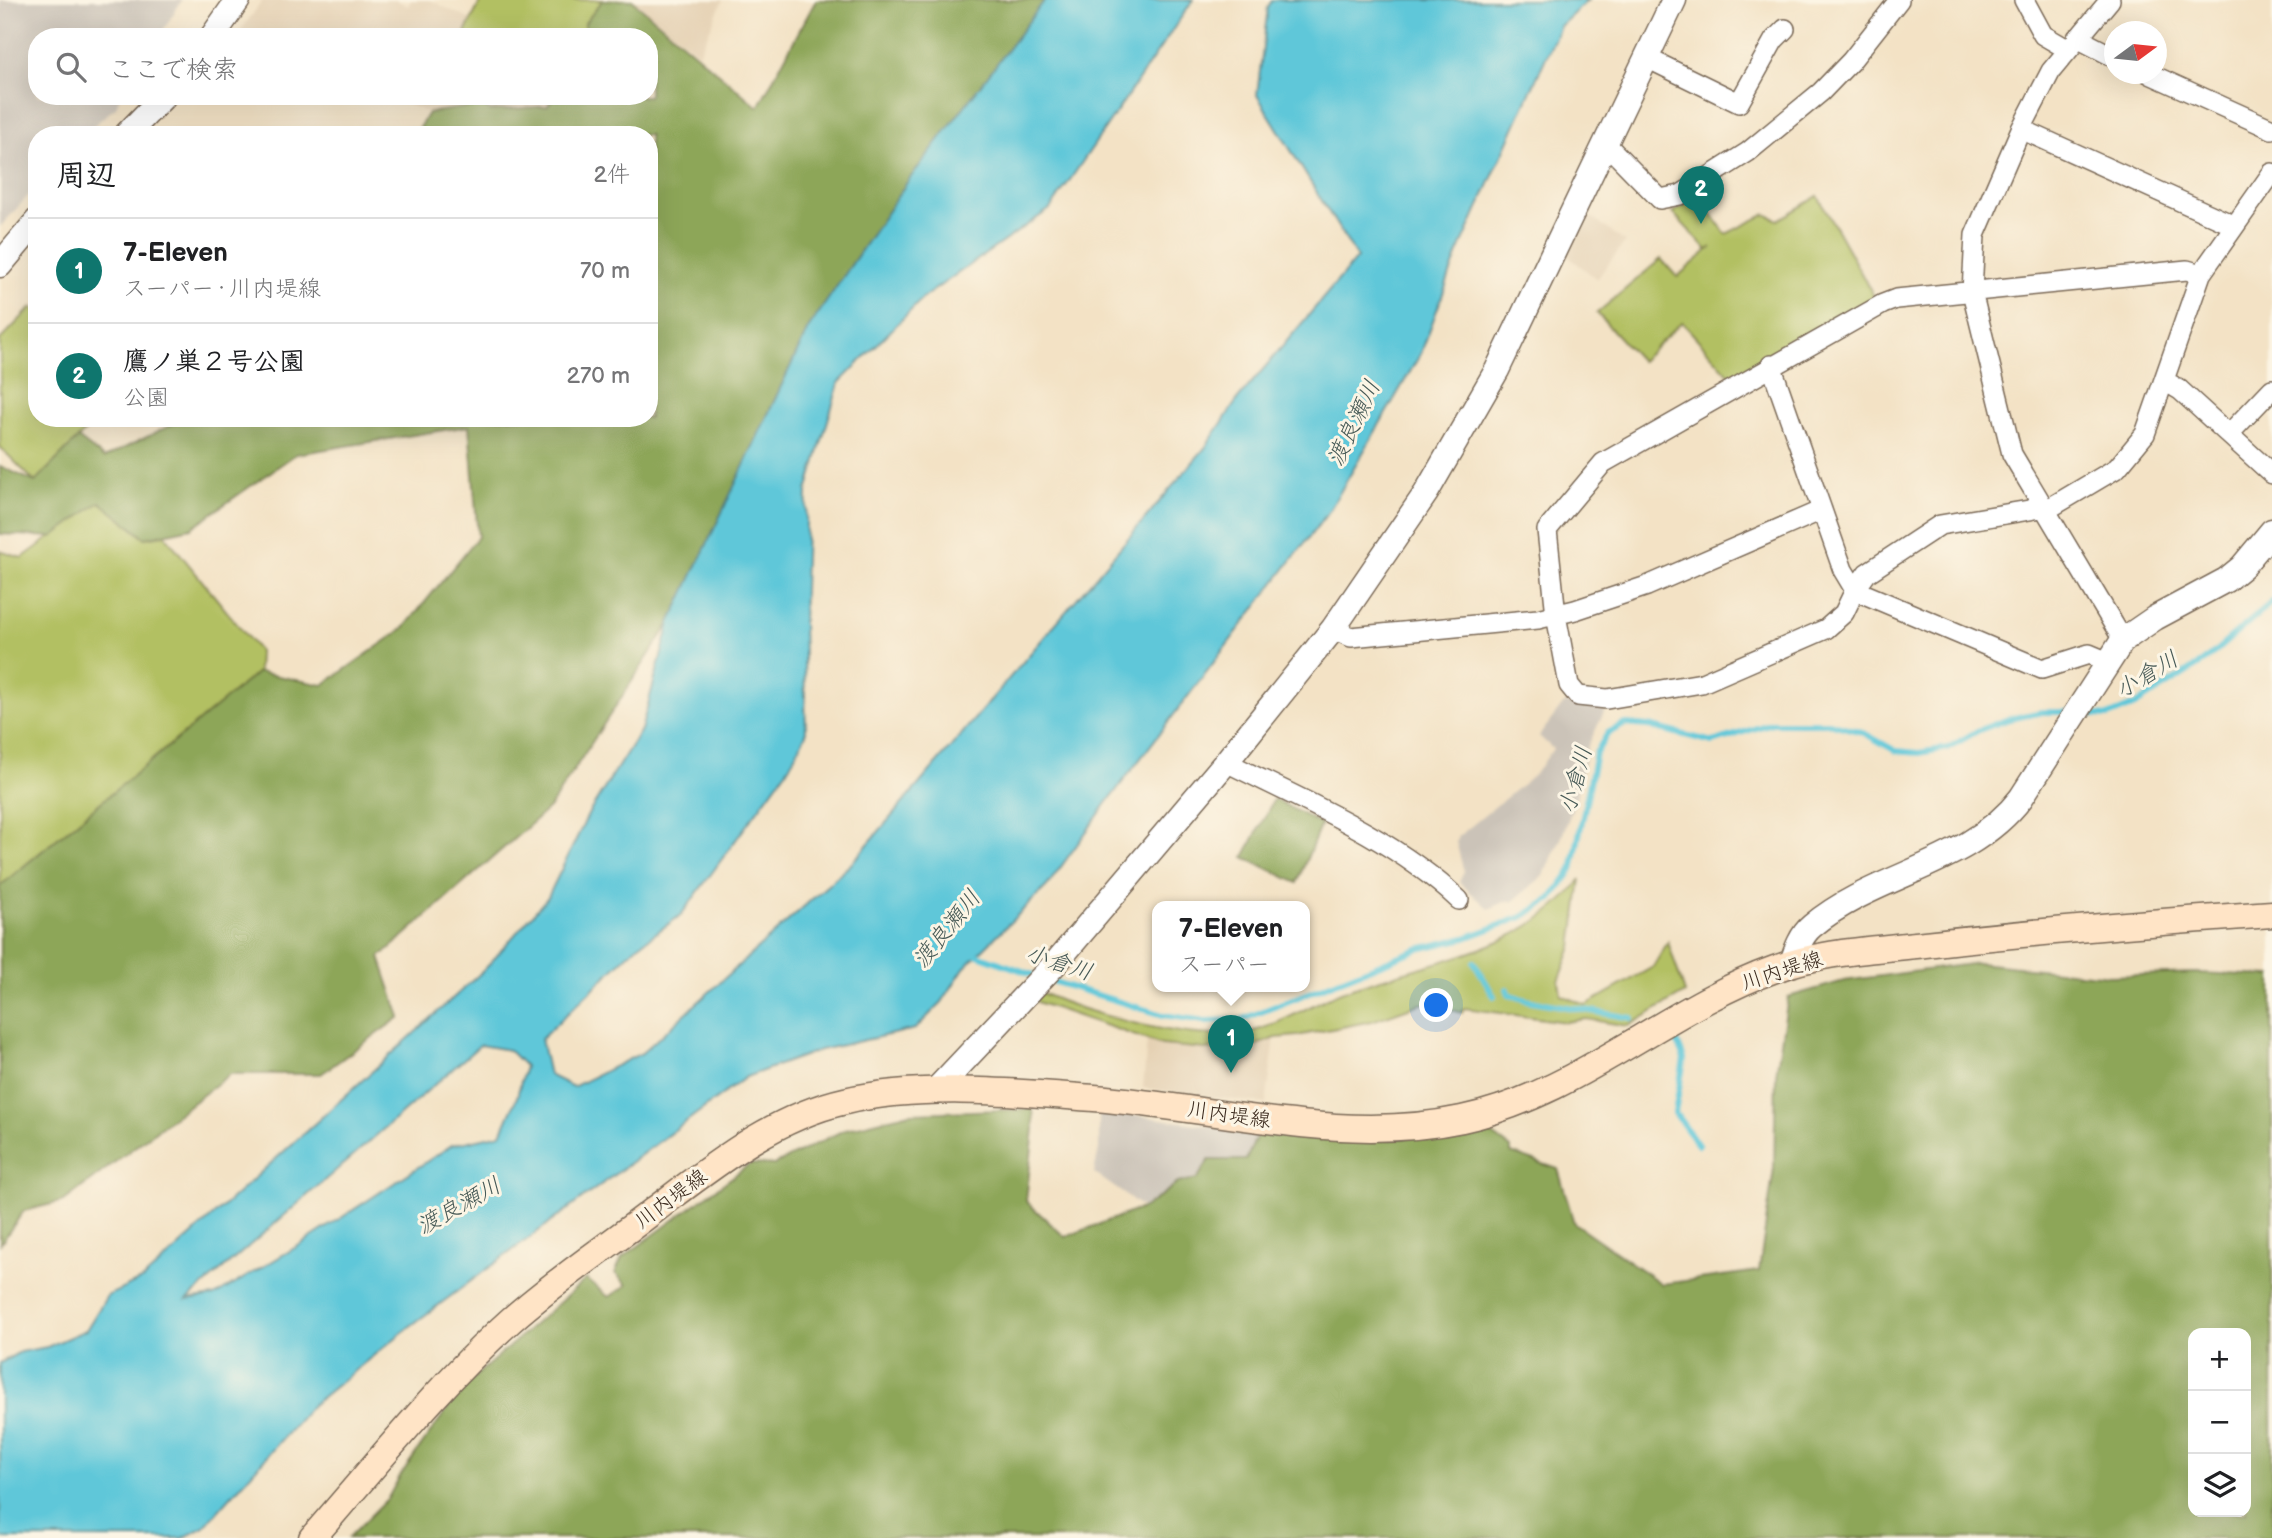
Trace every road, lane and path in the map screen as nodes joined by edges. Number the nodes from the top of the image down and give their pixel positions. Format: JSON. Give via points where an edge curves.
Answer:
{"nodes":[{"id":1,"x":238,"y":0,"type":"edge"},
{"id":2,"x":1674,"y":0,"type":"edge"},
{"id":3,"x":1899,"y":0,"type":"edge"},
{"id":4,"x":2024,"y":0,"type":"edge"},
{"id":5,"x":2110,"y":0,"type":"edge"},
{"id":6,"x":218,"y":28,"type":"edge"},
{"id":7,"x":1785,"y":29,"type":"dead end"},
{"id":8,"x":2072,"y":43,"type":"junction"},
{"id":9,"x":2104,"y":53,"type":"edge"},
{"id":10,"x":1647,"y":58,"type":"junction"},
{"id":11,"x":2167,"y":82,"type":"edge"},
{"id":12,"x":155,"y":105,"type":"edge"},
{"id":13,"x":136,"y":126,"type":"edge"},
{"id":14,"x":2021,"y":129,"type":"junction"},
{"id":15,"x":2272,"y":129,"type":"edge"},
{"id":16,"x":1606,"y":144,"type":"junction"},
{"id":17,"x":2272,"y":173,"type":"edge"},
{"id":18,"x":2233,"y":225,"type":"junction"},
{"id":19,"x":28,"y":232,"type":"edge"},
{"id":20,"x":0,"y":265,"type":"edge"},
{"id":21,"x":2200,"y":274,"type":"junction"},
{"id":22,"x":1972,"y":292,"type":"junction"},
{"id":23,"x":1771,"y":365,"type":"junction"},
{"id":24,"x":2165,"y":381,"type":"junction"},
{"id":25,"x":2272,"y":388,"type":"edge"},
{"id":26,"x":2229,"y":434,"type":"junction"},
{"id":27,"x":2272,"y":474,"type":"edge"},
{"id":28,"x":2044,"y":508,"type":"junction"},
{"id":29,"x":1822,"y":510,"type":"junction"},
{"id":30,"x":2272,"y":531,"type":"edge"},
{"id":31,"x":1854,"y":590,"type":"junction"},
{"id":32,"x":1556,"y":615,"type":"junction"},
{"id":33,"x":1334,"y":629,"type":"junction"},
{"id":34,"x":2123,"y":640,"type":"junction"},
{"id":35,"x":2108,"y":662,"type":"junction"},
{"id":36,"x":1226,"y":762,"type":"junction"},
{"id":37,"x":1459,"y":900,"type":"dead end"},
{"id":38,"x":2272,"y":914,"type":"edge"},
{"id":39,"x":1792,"y":963,"type":"junction"},
{"id":40,"x":935,"y":1091,"type":"junction"},
{"id":41,"x":312,"y":1538,"type":"edge"}],
"edges":[{"from":1,"to":6,"type":"street"},
{"from":2,"to":10,"type":"street"},
{"from":3,"to":16,"type":"street","via":[[1821,92],[1748,152],[1681,195],[1660,199]]},
{"from":4,"to":8,"type":"street","via":[[2043,35]]},
{"from":5,"to":8,"type":"street"},
{"from":7,"to":10,"type":"street","via":[[1773,40],[1739,103]]},
{"from":8,"to":9,"type":"street"},
{"from":8,"to":14,"type":"street","via":[[2051,71]]},
{"from":10,"to":16,"type":"street"},
{"from":11,"to":15,"type":"street"},
{"from":12,"to":13,"type":"street"},
{"from":14,"to":18,"type":"street"},
{"from":14,"to":22,"type":"street","via":[[1975,235]]},
{"from":16,"to":33,"type":"street","via":[[1463,432]]},
{"from":17,"to":18,"type":"street"},
{"from":18,"to":21,"type":"street"},
{"from":19,"to":20,"type":"street"},
{"from":21,"to":22,"type":"street","via":[[2187,270]]},
{"from":21,"to":24,"type":"street"},
{"from":22,"to":23,"type":"street","via":[[1896,299]]},
{"from":22,"to":28,"type":"street","via":[[2007,441]]},
{"from":23,"to":29,"type":"street"},
{"from":23,"to":32,"type":"street","via":[[1591,474],[1547,530]]},
{"from":24,"to":26,"type":"street"},
{"from":24,"to":28,"type":"street","via":[[2145,434],[2126,462]]},
{"from":25,"to":26,"type":"street"},
{"from":26,"to":27,"type":"street"},
{"from":28,"to":31,"type":"street","via":[[1940,525],[1867,573]]},
{"from":28,"to":34,"type":"street"},
{"from":29,"to":31,"type":"street"},
{"from":29,"to":32,"type":"street","via":[[1647,586]]},
{"from":30,"to":34,"type":"street","via":[[2226,580]]},
{"from":31,"to":32,"type":"street","via":[[1836,622],[1766,657],[1685,688],[1607,699],[1578,696],[1569,685]]},
{"from":31,"to":35,"type":"street","via":[[2042,669],[2090,654]]},
{"from":32,"to":33,"type":"street","via":[[1351,637]]},
{"from":33,"to":36,"type":"street"},
{"from":34,"to":35,"type":"street"},
{"from":35,"to":39,"type":"street","via":[[2003,820],[1980,838],[1811,927]]},
{"from":36,"to":37,"type":"street","via":[[1359,829],[1431,874]]},
{"from":36,"to":40,"type":"street","via":[[1054,965]]},
{"from":38,"to":39,"type":"main road","name":"川内堤線","via":[[2027,932],[1840,953]]},
{"from":39,"to":40,"type":"main road","name":"川内堤線","via":[[1723,991],[1538,1094],[1504,1108],[1448,1121],[1392,1126],[1293,1124],[1110,1099]]},
{"from":40,"to":41,"type":"main road","name":"川内堤線","via":[[871,1096],[813,1110],[703,1174],[502,1329]]}]}
